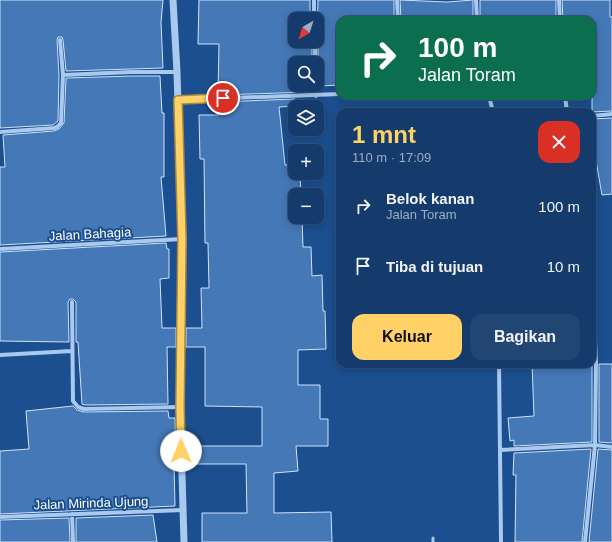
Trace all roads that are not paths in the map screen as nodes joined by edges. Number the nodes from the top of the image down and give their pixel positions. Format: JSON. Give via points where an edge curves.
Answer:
{"nodes":[{"id":1,"x":173,"y":0,"type":"edge"},
{"id":2,"x":314,"y":0,"type":"edge"},
{"id":3,"x":397,"y":0,"type":"edge"},
{"id":4,"x":476,"y":0,"type":"edge"},
{"id":5,"x":559,"y":0,"type":"edge"},
{"id":6,"x":314,"y":12,"type":"edge"},
{"id":7,"x":398,"y":16,"type":"edge"},
{"id":8,"x":477,"y":16,"type":"edge"},
{"id":9,"x":560,"y":16,"type":"edge"},
{"id":10,"x":60,"y":40,"type":"dead end"},
{"id":11,"x":177,"y":72,"type":"junction"},
{"id":12,"x":63,"y":75,"type":"junction"},
{"id":13,"x":316,"y":92,"type":"edge"},
{"id":14,"x":336,"y":94,"type":"edge"},
{"id":15,"x":316,"y":96,"type":"junction"},
{"id":16,"x":178,"y":100,"type":"junction"},
{"id":17,"x":612,"y":114,"type":"edge"},
{"id":18,"x":596,"y":116,"type":"edge"},
{"id":19,"x":0,"y":132,"type":"edge"},
{"id":20,"x":182,"y":239,"type":"junction"},
{"id":21,"x":0,"y":249,"type":"edge"},
{"id":22,"x":72,"y":302,"type":"dead end"},
{"id":23,"x":72,"y":351,"type":"junction"},
{"id":24,"x":0,"y":355,"type":"edge"},
{"id":25,"x":499,"y":368,"type":"edge"},
{"id":26,"x":596,"y":368,"type":"edge"},
{"id":27,"x":180,"y":407,"type":"junction"},
{"id":28,"x":595,"y":445,"type":"junction"},
{"id":29,"x":612,"y":447,"type":"edge"},
{"id":30,"x":500,"y":450,"type":"junction"},
{"id":31,"x":183,"y":510,"type":"junction"},
{"id":32,"x":72,"y":514,"type":"junction"},
{"id":33,"x":0,"y":517,"type":"edge"},
{"id":34,"x":73,"y":542,"type":"edge"},
{"id":35,"x":184,"y":542,"type":"edge"},
{"id":36,"x":501,"y":542,"type":"edge"},
{"id":37,"x":585,"y":542,"type":"edge"}],
"edges":[{"from":1,"to":11,"type":"street"},
{"from":2,"to":6,"type":"street"},
{"from":3,"to":7,"type":"street"},
{"from":4,"to":8,"type":"street"},
{"from":5,"to":9,"type":"street"},
{"from":10,"to":12,"type":"street"},
{"from":11,"to":12,"type":"street"},
{"from":11,"to":16,"type":"street"},
{"from":12,"to":19,"type":"street","via":[[62,119],[59,126]]},
{"from":13,"to":15,"type":"street"},
{"from":14,"to":15,"type":"street"},
{"from":15,"to":16,"type":"street"},
{"from":16,"to":20,"type":"street"},
{"from":17,"to":18,"type":"street"},
{"from":20,"to":21,"type":"street","name":"Jalan Bahagia"},
{"from":20,"to":27,"type":"street"},
{"from":22,"to":23,"type":"street"},
{"from":23,"to":24,"type":"street"},
{"from":23,"to":27,"type":"street","via":[[73,401],[78,407]]},
{"from":25,"to":30,"type":"street"},
{"from":26,"to":28,"type":"street"},
{"from":27,"to":31,"type":"street"},
{"from":28,"to":29,"type":"street"},
{"from":28,"to":30,"type":"street"},
{"from":28,"to":37,"type":"street"},
{"from":30,"to":36,"type":"street"},
{"from":31,"to":32,"type":"street","name":"Jalan Mirinda Ujung"},
{"from":31,"to":35,"type":"street"},
{"from":32,"to":33,"type":"street","name":"Jalan Mirinda Ujung"},
{"from":32,"to":34,"type":"street"}]}
